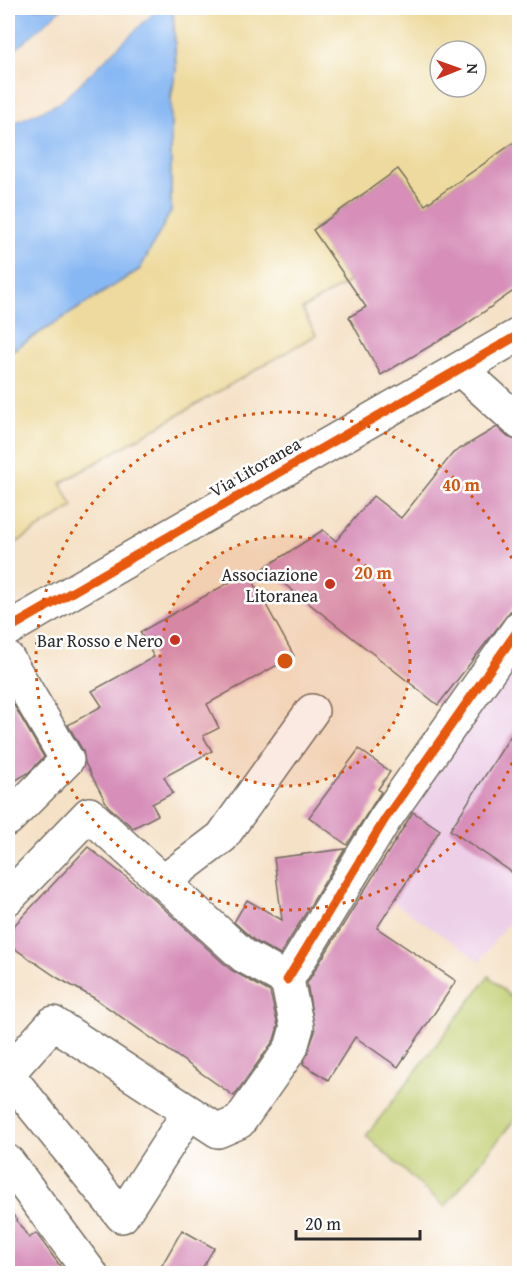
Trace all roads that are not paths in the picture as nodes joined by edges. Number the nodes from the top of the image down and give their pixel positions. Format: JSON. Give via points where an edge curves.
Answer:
{"nodes":[{"id":1,"x":519,"y":334,"type":"edge"},
{"id":2,"x":460,"y":369,"type":"junction"},
{"id":3,"x":519,"y":423,"type":"edge"},
{"id":4,"x":519,"y":627,"type":"edge"},
{"id":5,"x":8,"y":629,"type":"edge"},
{"id":6,"x":8,"y":659,"type":"edge"},
{"id":7,"x":312,"y":711,"type":"dead end"},
{"id":8,"x":8,"y":819,"type":"edge"},
{"id":9,"x":163,"y":882,"type":"junction"},
{"id":10,"x":8,"y":898,"type":"edge"},
{"id":11,"x":287,"y":980,"type":"junction"},
{"id":12,"x":8,"y":1074,"type":"edge"},
{"id":13,"x":189,"y":1112,"type":"junction"},
{"id":14,"x":8,"y":1162,"type":"edge"},
{"id":15,"x":91,"y":1274,"type":"edge"}],
"edges":[{"from":1,"to":2,"type":"street","name":"Via Litoranea"},
{"from":2,"to":3,"type":"street"},
{"from":2,"to":5,"type":"street","name":"Via Litoranea"},
{"from":4,"to":11,"type":"street","via":[[385,819]]},
{"from":6,"to":8,"type":"street","via":[[67,760]]},
{"from":7,"to":9,"type":"street","via":[[222,837]]},
{"from":9,"to":10,"type":"street","via":[[89,814]]},
{"from":9,"to":11,"type":"street","via":[[244,957]]},
{"from":11,"to":13,"type":"street","via":[[297,1027],[291,1048],[239,1122],[218,1131]]},
{"from":12,"to":13,"type":"street","via":[[52,1023]]},
{"from":12,"to":13,"type":"street","via":[[122,1216]]},
{"from":14,"to":15,"type":"street"}]}
